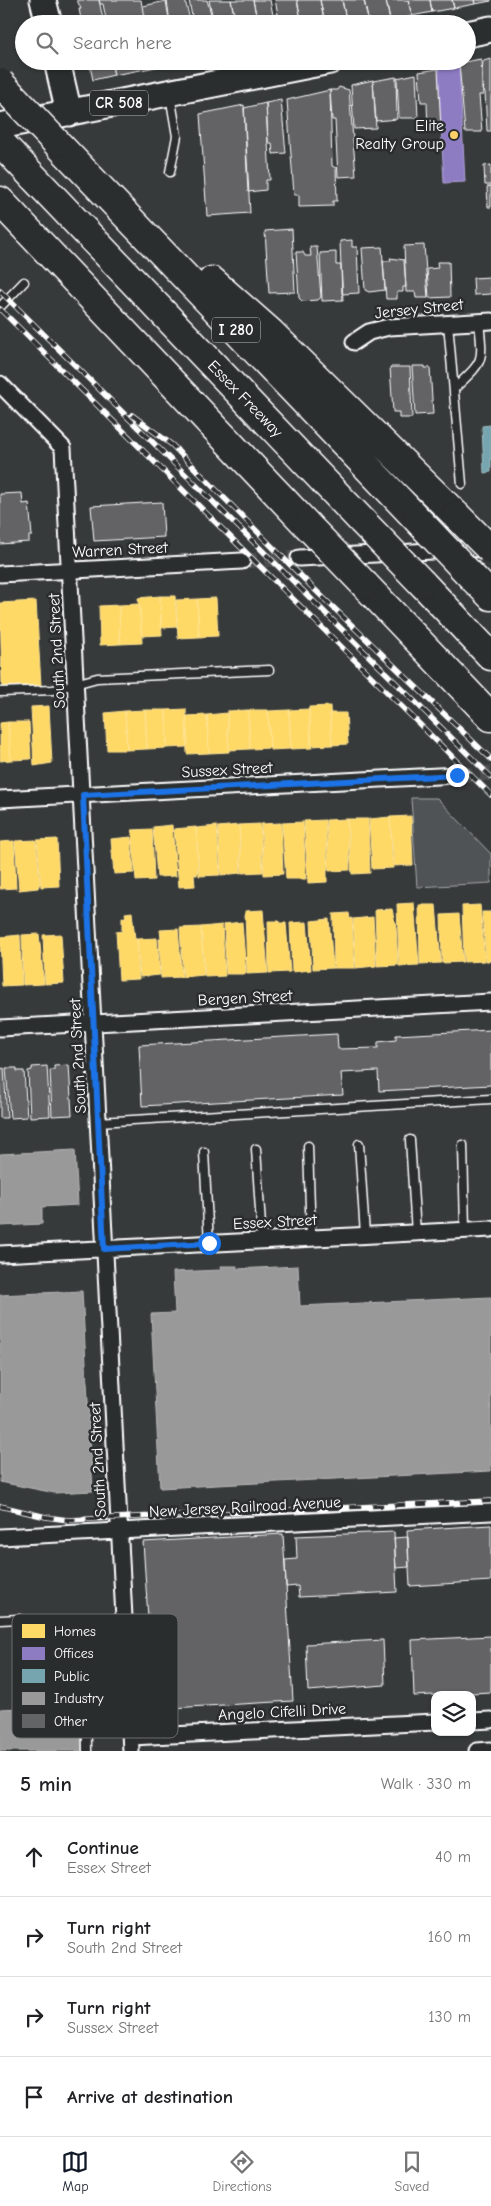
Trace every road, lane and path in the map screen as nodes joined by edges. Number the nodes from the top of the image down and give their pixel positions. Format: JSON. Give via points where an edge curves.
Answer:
{"nodes":[{"id":1,"x":44,"y":0,"type":"edge"},
{"id":2,"x":47,"y":15,"type":"edge"},
{"id":3,"x":491,"y":30,"type":"edge"},
{"id":4,"x":476,"y":32,"type":"edge"},
{"id":5,"x":59,"y":70,"type":"edge"},
{"id":6,"x":285,"y":70,"type":"edge"},
{"id":7,"x":0,"y":83,"type":"edge"},
{"id":8,"x":170,"y":93,"type":"junction"},
{"id":9,"x":69,"y":113,"type":"junction"},
{"id":10,"x":0,"y":126,"type":"edge"},
{"id":11,"x":0,"y":142,"type":"edge"},
{"id":12,"x":170,"y":172,"type":"dead end"},
{"id":13,"x":0,"y":201,"type":"edge"},
{"id":14,"x":135,"y":223,"type":"junction"},
{"id":15,"x":24,"y":282,"type":"dead end"},
{"id":16,"x":0,"y":307,"type":"edge"},
{"id":17,"x":485,"y":321,"type":"edge"},
{"id":18,"x":448,"y":323,"type":"junction"},
{"id":19,"x":354,"y":342,"type":"dead end"},
{"id":20,"x":0,"y":384,"type":"edge"},
{"id":21,"x":454,"y":389,"type":"junction"},
{"id":22,"x":462,"y":484,"type":"dead end"},
{"id":23,"x":491,"y":549,"type":"edge"},
{"id":24,"x":300,"y":558,"type":"tunnel mouth"},
{"id":25,"x":242,"y":561,"type":"tunnel mouth"},
{"id":26,"x":70,"y":571,"type":"junction"},
{"id":27,"x":0,"y":574,"type":"edge"},
{"id":28,"x":483,"y":588,"type":"edge"},
{"id":29,"x":491,"y":656,"type":"edge"},
{"id":30,"x":269,"y":670,"type":"dead end"},
{"id":31,"x":76,"y":684,"type":"junction"},
{"id":32,"x":0,"y":692,"type":"edge"},
{"id":33,"x":491,"y":717,"type":"edge"},
{"id":34,"x":457,"y":775,"type":"tunnel mouth"},
{"id":35,"x":83,"y":795,"type":"junction"},
{"id":36,"x":0,"y":799,"type":"edge"},
{"id":37,"x":491,"y":1002,"type":"edge"},
{"id":38,"x":93,"y":1023,"type":"junction"},
{"id":39,"x":0,"y":1028,"type":"edge"},
{"id":40,"x":491,"y":1099,"type":"edge"},
{"id":41,"x":98,"y":1122,"type":"junction"},
{"id":42,"x":410,"y":1140,"type":"dead end"},
{"id":43,"x":359,"y":1144,"type":"dead end"},
{"id":44,"x":463,"y":1145,"type":"dead end"},
{"id":45,"x":308,"y":1146,"type":"dead end"},
{"id":46,"x":256,"y":1149,"type":"dead end"},
{"id":47,"x":204,"y":1152,"type":"dead end"},
{"id":48,"x":491,"y":1229,"type":"edge"},
{"id":49,"x":465,"y":1230,"type":"junction"},
{"id":50,"x":416,"y":1233,"type":"junction"},
{"id":51,"x":365,"y":1235,"type":"junction"},
{"id":52,"x":311,"y":1238,"type":"junction"},
{"id":53,"x":262,"y":1241,"type":"junction"},
{"id":54,"x":209,"y":1243,"type":"junction"},
{"id":55,"x":104,"y":1249,"type":"junction"},
{"id":56,"x":0,"y":1254,"type":"edge"},
{"id":57,"x":491,"y":1512,"type":"edge"},
{"id":58,"x":120,"y":1531,"type":"junction"},
{"id":59,"x":0,"y":1537,"type":"edge"},
{"id":60,"x":124,"y":1614,"type":"edge"},
{"id":61,"x":491,"y":1720,"type":"edge"},
{"id":62,"x":476,"y":1721,"type":"edge"},
{"id":63,"x":431,"y":1722,"type":"edge"},
{"id":64,"x":87,"y":1738,"type":"edge"},
{"id":65,"x":131,"y":1744,"type":"edge"},
{"id":66,"x":491,"y":1750,"type":"edge"},
{"id":67,"x":87,"y":1751,"type":"edge"},
{"id":68,"x":477,"y":1751,"type":"edge"}],
"edges":[{"from":1,"to":2,"type":"main road"},
{"from":3,"to":4,"type":"main road"},
{"from":5,"to":9,"type":"main road"},
{"from":6,"to":8,"type":"main road","number":"CR 508"},
{"from":7,"to":14,"type":"highway","number":"I 280","bridge":true},
{"from":8,"to":9,"type":"main road","number":"CR 508"},
{"from":8,"to":12,"type":"lane","via":[[177,136]]},
{"from":9,"to":10,"type":"main road","number":"CR 508"},
{"from":11,"to":29,"type":"highway","name":"Essex Freeway","number":"I 280","bridge":true},
{"from":13,"to":33,"type":"highway","bridge":true},
{"from":14,"to":23,"type":"highway","bridge":true,"via":[[219,286],[271,333]]},
{"from":14,"to":28,"type":"highway","number":"I 280","bridge":true},
{"from":15,"to":16,"type":"lane"},
{"from":17,"to":18,"type":"street","name":"Jersey Street"},
{"from":17,"to":21,"type":"lane","via":[[478,366]]},
{"from":18,"to":19,"type":"street","name":"Jersey Street","via":[[378,329]]},
{"from":18,"to":21,"type":"lane"},
{"from":20,"to":26,"type":"street","name":"South 2nd Street","via":[[63,448]]},
{"from":21,"to":22,"type":"lane"},
{"from":23,"to":24,"type":"street"},
{"from":25,"to":26,"type":"street","name":"Warren Street"},
{"from":26,"to":27,"type":"street","name":"Warren Street"},
{"from":26,"to":31,"type":"street","name":"South 2nd Street"},
{"from":30,"to":31,"type":"lane","via":[[96,678]]},
{"from":31,"to":32,"type":"lane","via":[[53,690]]},
{"from":31,"to":35,"type":"street","name":"South 2nd Street"},
{"from":34,"to":35,"type":"street","name":"Sussex Street"},
{"from":35,"to":36,"type":"street","name":"Sussex Street"},
{"from":35,"to":38,"type":"street","name":"South 2nd Street"},
{"from":37,"to":38,"type":"street","name":"Bergen Street"},
{"from":38,"to":39,"type":"street","name":"Bergen Street"},
{"from":38,"to":41,"type":"street","name":"South 2nd Street"},
{"from":40,"to":41,"type":"lane"},
{"from":41,"to":55,"type":"street","name":"South 2nd Street"},
{"from":42,"to":50,"type":"lane"},
{"from":43,"to":51,"type":"lane"},
{"from":44,"to":49,"type":"lane"},
{"from":45,"to":52,"type":"lane"},
{"from":46,"to":53,"type":"lane"},
{"from":47,"to":54,"type":"lane"},
{"from":48,"to":49,"type":"street","name":"Essex Street"},
{"from":49,"to":50,"type":"street","name":"Essex Street"},
{"from":50,"to":51,"type":"street","name":"Essex Street"},
{"from":51,"to":52,"type":"street","name":"Essex Street"},
{"from":52,"to":53,"type":"street","name":"Essex Street"},
{"from":53,"to":54,"type":"street","name":"Essex Street"},
{"from":54,"to":55,"type":"street","name":"Essex Street"},
{"from":55,"to":56,"type":"street","name":"Essex Street"},
{"from":55,"to":58,"type":"street","name":"South 2nd Street"},
{"from":57,"to":58,"type":"street","name":"New Jersey Railroad Avenue"},
{"from":58,"to":59,"type":"street","name":"New Jersey Railroad Avenue"},
{"from":58,"to":60,"type":"street","name":"South 2nd Street"},
{"from":61,"to":62,"type":"street"},
{"from":63,"to":65,"type":"street","name":"Angelo Cifelli Drive"},
{"from":64,"to":67,"type":"lane"},
{"from":66,"to":68,"type":"street"}]}
